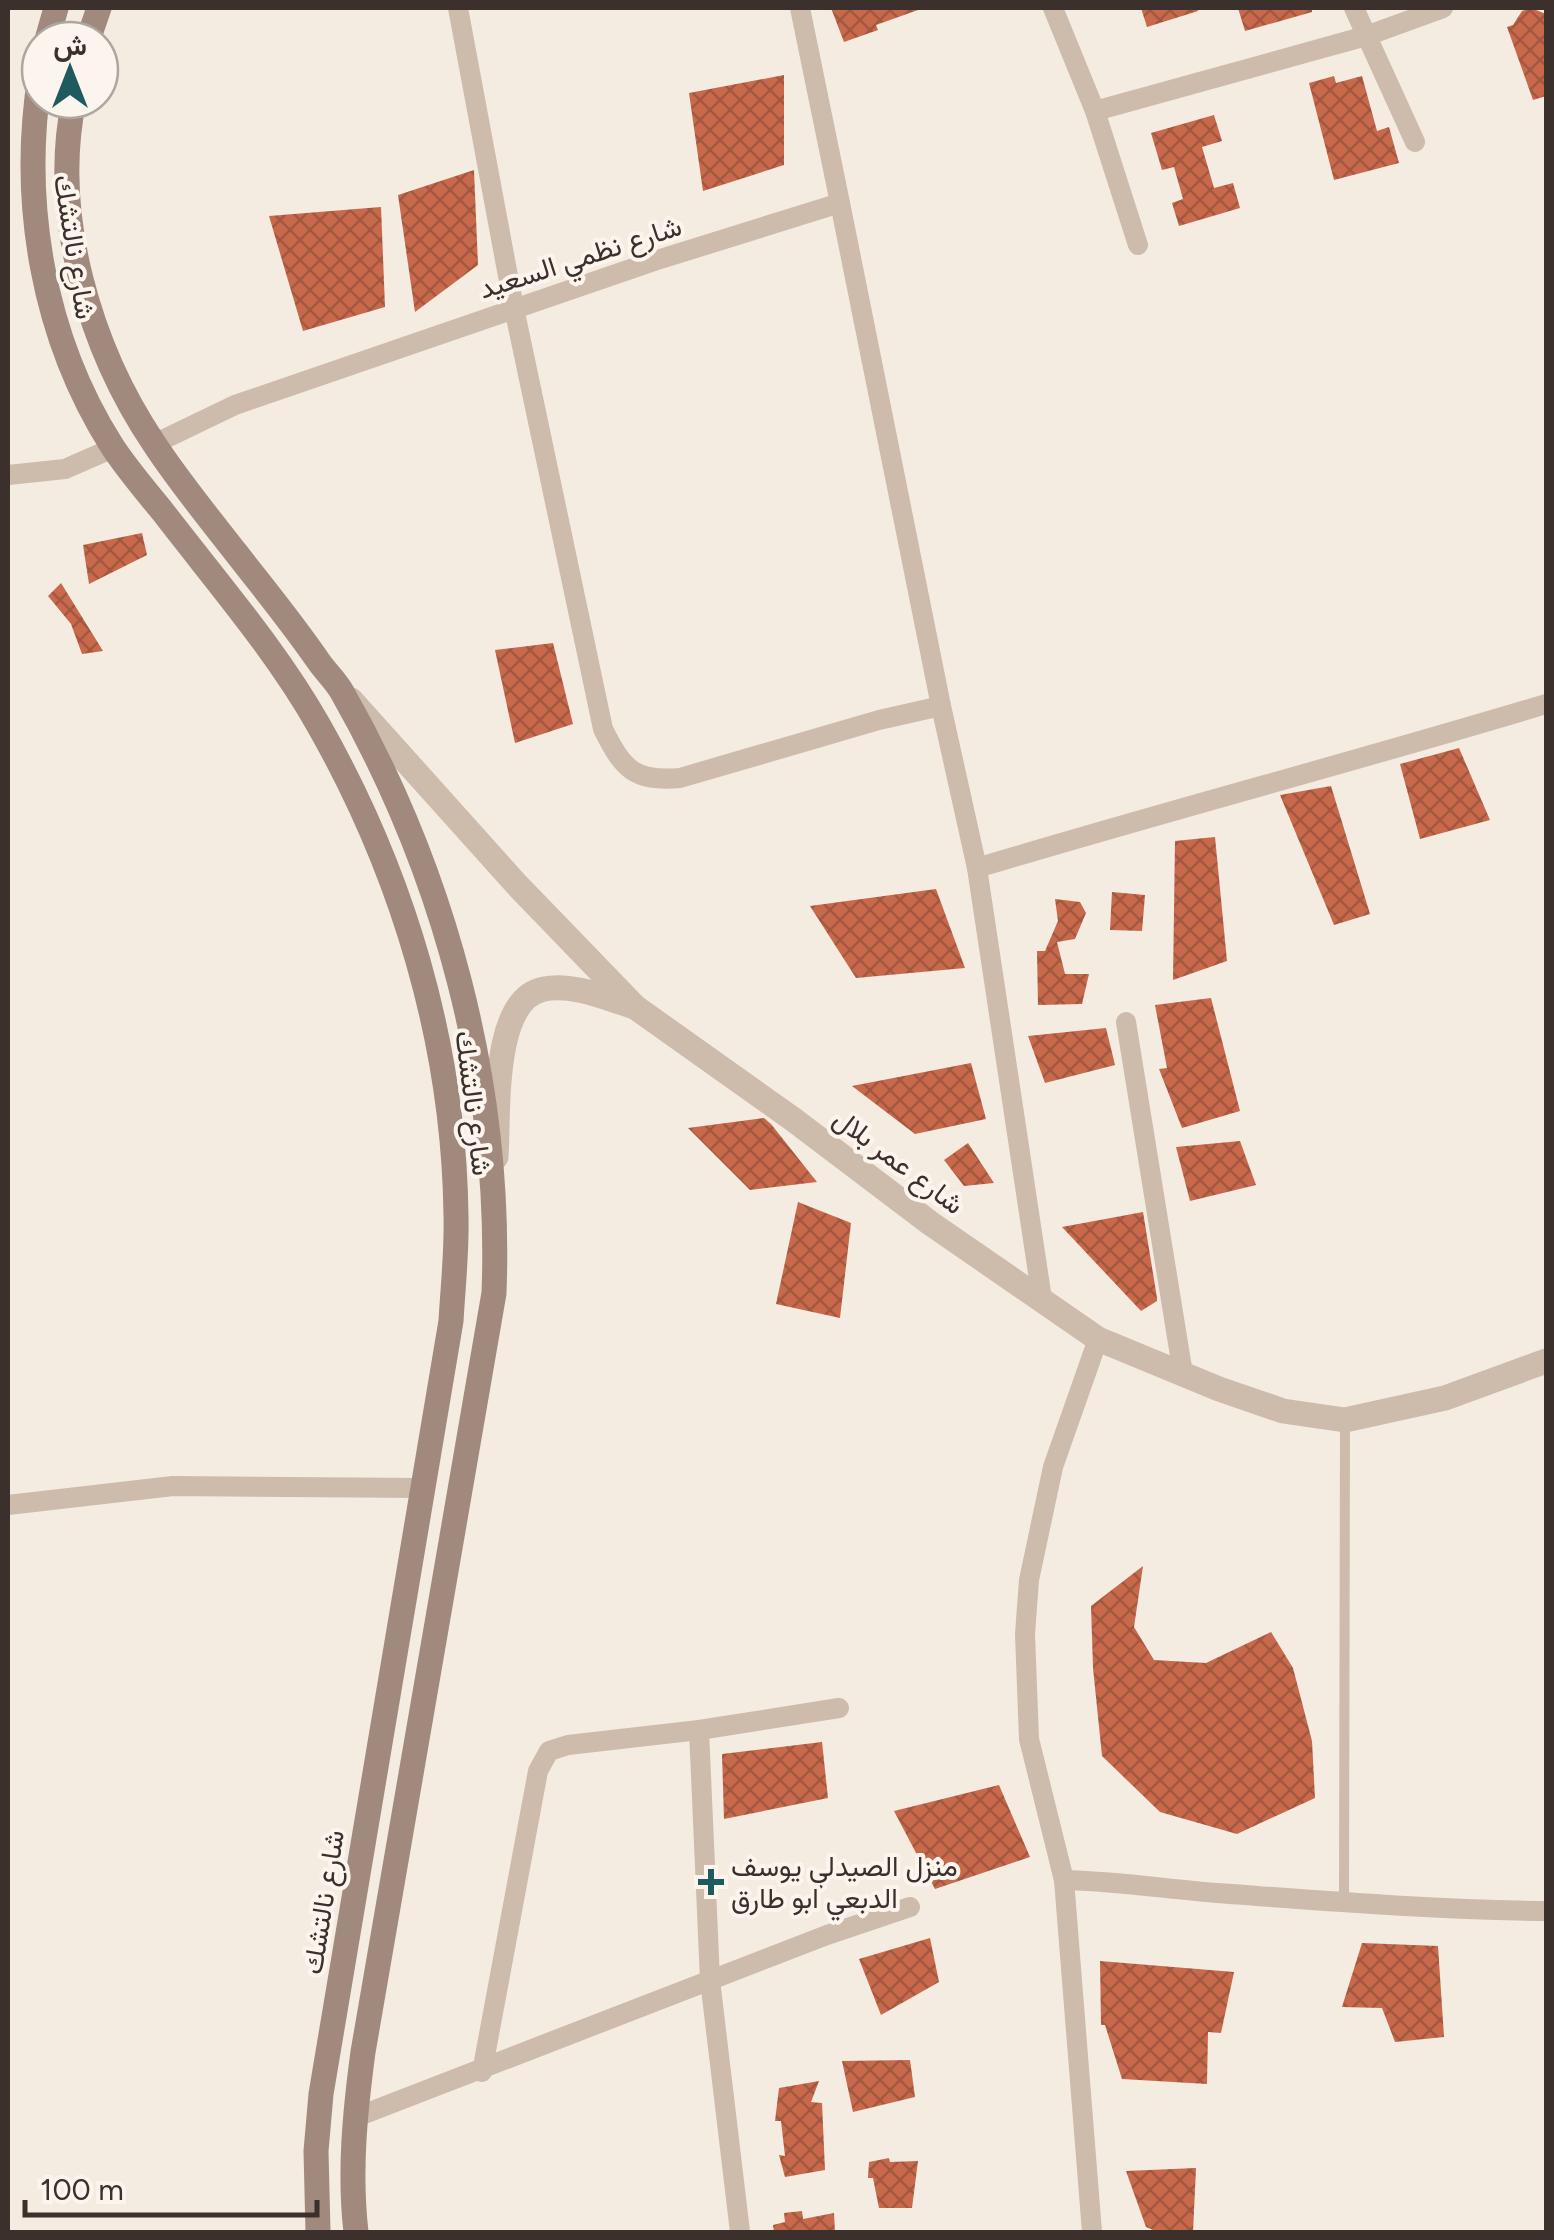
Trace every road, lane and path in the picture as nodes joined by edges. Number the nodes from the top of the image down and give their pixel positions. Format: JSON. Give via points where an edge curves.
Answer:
{"nodes":[{"id":1,"x":458,"y":8,"type":"edge"},
{"id":2,"x":800,"y":8,"type":"edge"},
{"id":3,"x":1053,"y":8,"type":"edge"},
{"id":4,"x":1354,"y":8,"type":"edge"},
{"id":5,"x":1443,"y":8,"type":"edge"},
{"id":6,"x":1366,"y":36,"type":"junction"},
{"id":7,"x":1095,"y":111,"type":"junction"},
{"id":8,"x":33,"y":120,"type":"edge"},
{"id":9,"x":73,"y":120,"type":"edge"},
{"id":10,"x":1414,"y":142,"type":"dead end"},
{"id":11,"x":840,"y":203,"type":"junction"},
{"id":12,"x":1138,"y":246,"type":"dead end"},
{"id":13,"x":514,"y":308,"type":"junction"},
{"id":14,"x":154,"y":444,"type":"junction"},
{"id":15,"x":113,"y":448,"type":"junction"},
{"id":16,"x":8,"y":475,"type":"edge"},
{"id":17,"x":340,"y":689,"type":"junction"},
{"id":18,"x":1546,"y":704,"type":"edge"},
{"id":19,"x":941,"y":706,"type":"junction"},
{"id":20,"x":977,"y":868,"type":"junction"},
{"id":21,"x":635,"y":1007,"type":"junction"},
{"id":22,"x":1126,"y":1022,"type":"dead end"},
{"id":23,"x":494,"y":1188,"type":"junction"},
{"id":24,"x":1042,"y":1299,"type":"junction"},
{"id":25,"x":1098,"y":1339,"type":"junction"},
{"id":26,"x":1546,"y":1361,"type":"edge"},
{"id":27,"x":1182,"y":1374,"type":"junction"},
{"id":28,"x":1345,"y":1420,"type":"junction"},
{"id":29,"x":421,"y":1488,"type":"junction"},
{"id":30,"x":8,"y":1505,"type":"edge"},
{"id":31,"x":839,"y":1708,"type":"dead end"},
{"id":32,"x":700,"y":1730,"type":"junction"},
{"id":33,"x":1064,"y":1880,"type":"junction"},
{"id":34,"x":1344,"y":1900,"type":"junction"},
{"id":35,"x":910,"y":1907,"type":"dead end"},
{"id":36,"x":1546,"y":1911,"type":"edge"},
{"id":37,"x":710,"y":1980,"type":"junction"},
{"id":38,"x":482,"y":2072,"type":"junction"},
{"id":39,"x":354,"y":2118,"type":"junction"},
{"id":40,"x":318,"y":2232,"type":"edge"},
{"id":41,"x":356,"y":2232,"type":"edge"},
{"id":42,"x":740,"y":2232,"type":"edge"},
{"id":43,"x":1092,"y":2232,"type":"edge"}],
"edges":[{"from":1,"to":13,"type":"street"},
{"from":2,"to":11,"type":"street"},
{"from":3,"to":7,"type":"street"},
{"from":4,"to":6,"type":"street"},
{"from":5,"to":6,"type":"street"},
{"from":6,"to":7,"type":"street"},
{"from":6,"to":10,"type":"street"},
{"from":7,"to":12,"type":"street"},
{"from":8,"to":15,"type":"main road","name":"شارع نالتشك","via":[[32,180],[47,293],[80,391]]},
{"from":9,"to":14,"type":"main road","name":"شارع نالتشك","via":[[68,184],[77,252],[112,366]]},
{"from":11,"to":13,"type":"street","name":"شارع نظمي السعيد"},
{"from":11,"to":19,"type":"street"},
{"from":13,"to":14,"type":"street","name":"شارع نظمي السعيد","via":[[235,405]]},
{"from":13,"to":19,"type":"street","via":[[604,729],[626,768],[640,777],[680,778]]},
{"from":14,"to":17,"type":"main road","name":"شارع نالتشك"},
{"from":15,"to":16,"type":"street","via":[[65,469]]},
{"from":15,"to":29,"type":"main road","name":"شارع نالتشك","via":[[316,721],[382,853],[420,963],[448,1104],[456,1215],[451,1321]]},
{"from":17,"to":21,"type":"street","name":"شارع عمر بلال"},
{"from":17,"to":23,"type":"main road","name":"شارع نالتشك","via":[[416,845],[438,908],[478,1066]]},
{"from":18,"to":20,"type":"street"},
{"from":19,"to":20,"type":"street"},
{"from":20,"to":24,"type":"street"},
{"from":21,"to":23,"type":"street","via":[[546,988],[524,997],[503,1050]]},
{"from":21,"to":24,"type":"street","name":"شارع عمر بلال"},
{"from":22,"to":27,"type":"street"},
{"from":23,"to":39,"type":"main road","name":"شارع نالتشك","via":[[494,1293],[484,1363]]},
{"from":24,"to":25,"type":"street","name":"شارع عمر بلال"},
{"from":25,"to":27,"type":"street","name":"شارع عمر بلال"},
{"from":25,"to":33,"type":"street","via":[[1052,1466],[1025,1634],[1029,1738]]},
{"from":26,"to":28,"type":"street","name":"شارع عمر بلال","via":[[1445,1398]]},
{"from":27,"to":28,"type":"street","name":"شارع عمر بلال","via":[[1283,1412]]},
{"from":28,"to":34,"type":"lane"},
{"from":29,"to":30,"type":"street","via":[[172,1486]]},
{"from":29,"to":40,"type":"main road","name":"شارع نالتشك","via":[[320,2094]]},
{"from":31,"to":32,"type":"street"},
{"from":32,"to":37,"type":"street"},
{"from":32,"to":38,"type":"street","via":[[568,1745],[542,1758]]},
{"from":33,"to":34,"type":"street"},
{"from":33,"to":43,"type":"street"},
{"from":34,"to":36,"type":"street"},
{"from":35,"to":37,"type":"street"},
{"from":37,"to":38,"type":"street"},
{"from":37,"to":42,"type":"street"},
{"from":38,"to":39,"type":"street"},
{"from":39,"to":41,"type":"main road","name":"شارع نالتشك"}]}
